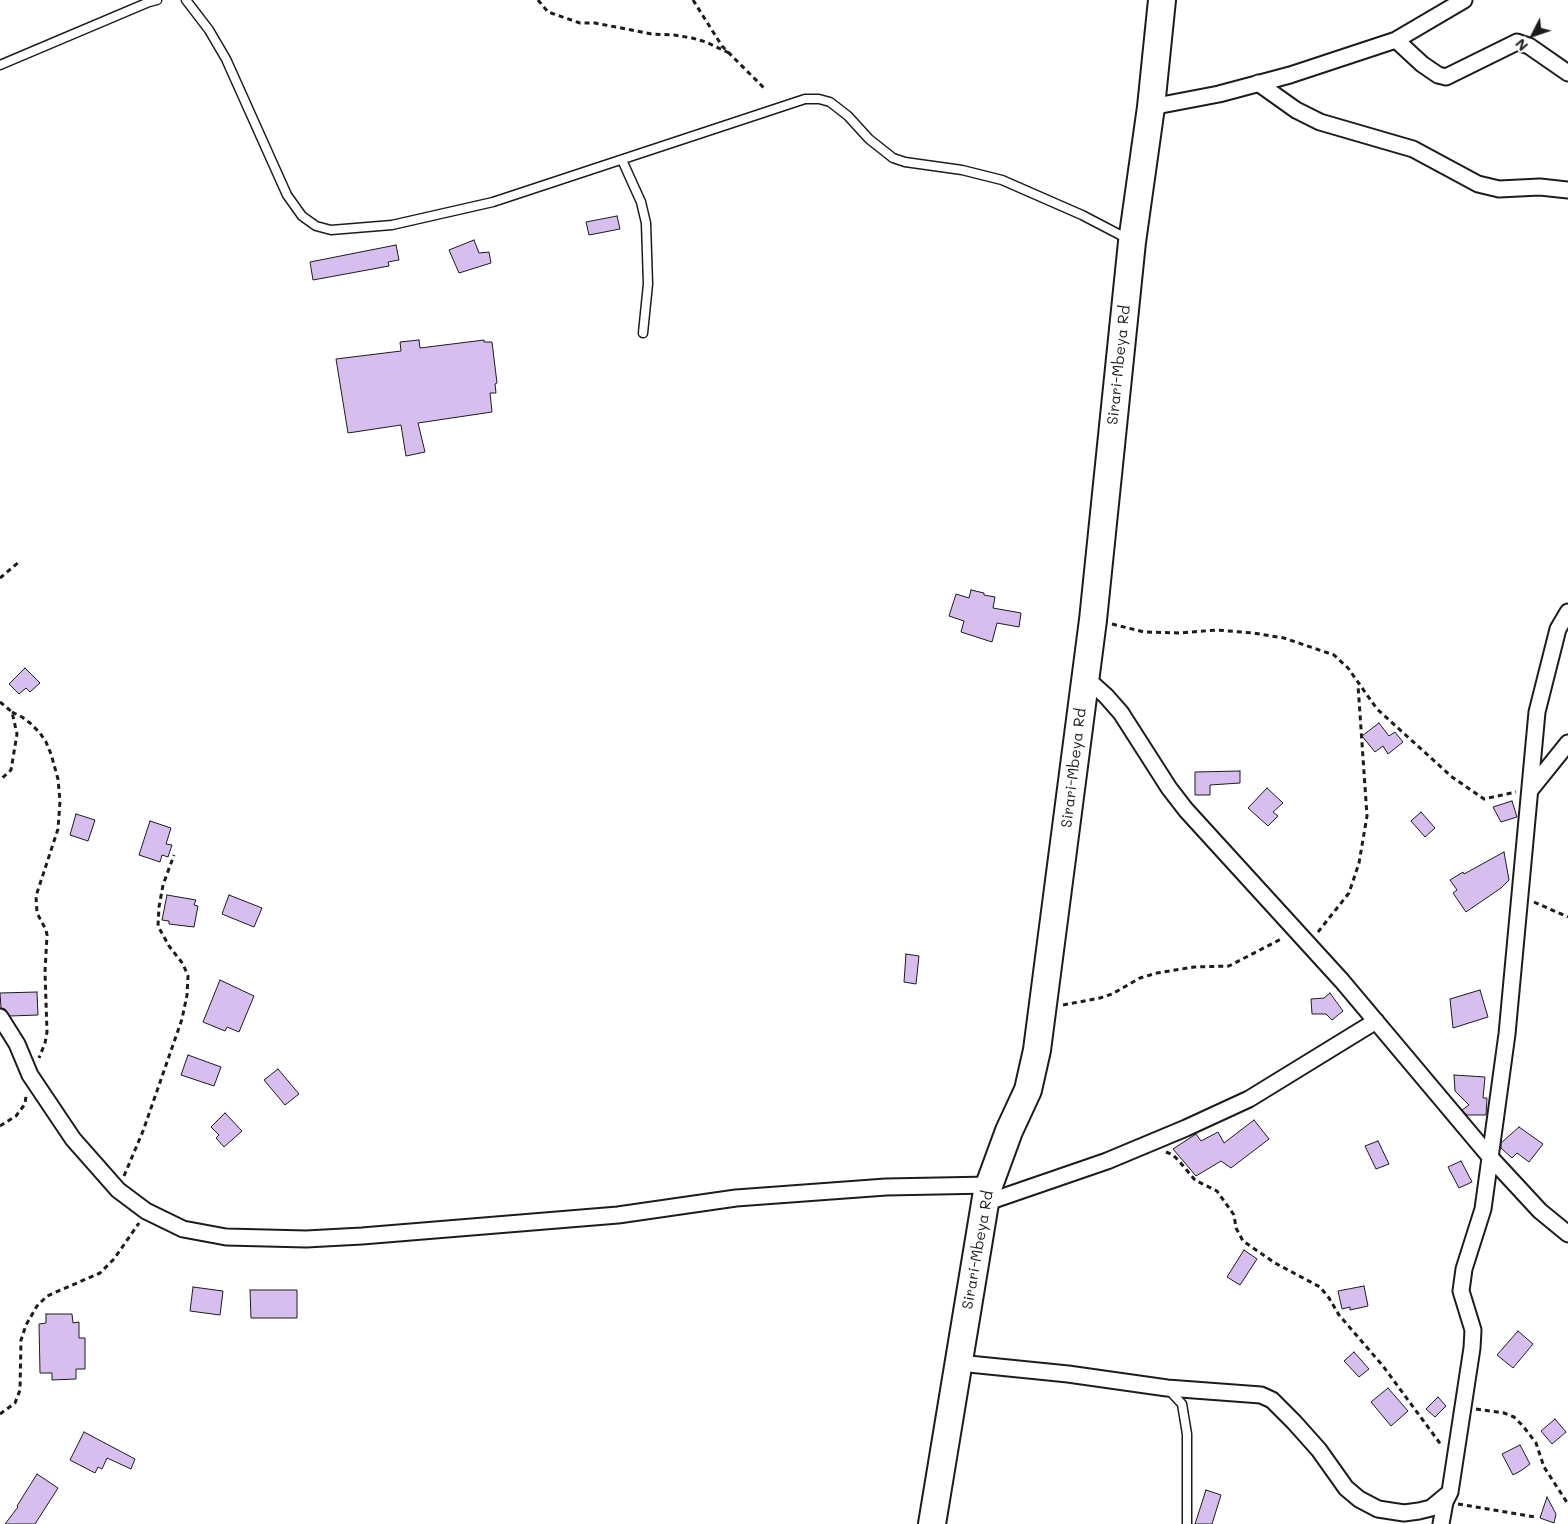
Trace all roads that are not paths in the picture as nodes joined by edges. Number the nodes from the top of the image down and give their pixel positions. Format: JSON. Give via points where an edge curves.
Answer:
{"nodes":[{"id":1,"x":157,"y":0,"type":"edge"},
{"id":2,"x":186,"y":0,"type":"edge"},
{"id":3,"x":1162,"y":0,"type":"edge"},
{"id":4,"x":1464,"y":0,"type":"edge"},
{"id":5,"x":1396,"y":40,"type":"junction"},
{"id":6,"x":0,"y":65,"type":"edge"},
{"id":7,"x":1568,"y":73,"type":"edge"},
{"id":8,"x":1258,"y":83,"type":"junction"},
{"id":9,"x":1152,"y":107,"type":"junction"},
{"id":10,"x":622,"y":160,"type":"junction"},
{"id":11,"x":1568,"y":190,"type":"edge"},
{"id":12,"x":1132,"y":242,"type":"junction"},
{"id":13,"x":644,"y":333,"type":"dead end"},
{"id":14,"x":1568,"y":612,"type":"edge"},
{"id":15,"x":1086,"y":678,"type":"junction"},
{"id":16,"x":1568,"y":743,"type":"edge"},
{"id":17,"x":1531,"y":789,"type":"junction"},
{"id":18,"x":0,"y":1017,"type":"edge"},
{"id":19,"x":1376,"y":1021,"type":"junction"},
{"id":20,"x":1490,"y":1156,"type":"junction"},
{"id":21,"x":987,"y":1194,"type":"junction"},
{"id":22,"x":1568,"y":1234,"type":"edge"},
{"id":23,"x":959,"y":1363,"type":"junction"},
{"id":24,"x":1167,"y":1388,"type":"junction"},
{"id":25,"x":1448,"y":1497,"type":"junction"},
{"id":26,"x":932,"y":1524,"type":"edge"},
{"id":27,"x":1187,"y":1524,"type":"edge"},
{"id":28,"x":1440,"y":1524,"type":"edge"}],
"edges":[{"from":1,"to":6,"type":"lane"},
{"from":2,"to":10,"type":"lane","via":[[226,59],[287,195],[302,216],[316,226],[331,230],[392,225],[493,202]]},
{"from":3,"to":9,"type":"highway","name":"Sirari-Mbeya Rd"},
{"from":4,"to":5,"type":"street"},
{"from":5,"to":7,"type":"street","via":[[1422,64],[1446,77],[1517,42],[1529,46]]},
{"from":5,"to":8,"type":"street"},
{"from":8,"to":9,"type":"street"},
{"from":8,"to":11,"type":"street","via":[[1296,110],[1320,122],[1414,150],[1478,184],[1500,189],[1540,187]]},
{"from":9,"to":12,"type":"highway","name":"Sirari-Mbeya Rd"},
{"from":10,"to":12,"type":"lane","via":[[805,99],[819,99],[830,102],[848,116],[893,158],[1002,180],[1082,215]]},
{"from":10,"to":13,"type":"lane","via":[[641,202],[646,223],[648,284]]},
{"from":12,"to":15,"type":"highway","name":"Sirari-Mbeya Rd"},
{"from":14,"to":17,"type":"street","via":[[1558,629],[1537,712]]},
{"from":15,"to":19,"type":"street","via":[[1122,713],[1186,810]]},
{"from":15,"to":21,"type":"highway","name":"Sirari-Mbeya Rd","via":[[1037,1050],[1028,1090],[1009,1131]]},
{"from":16,"to":17,"type":"street"},
{"from":17,"to":20,"type":"street","via":[[1507,1034]]},
{"from":18,"to":21,"type":"street","via":[[17,1044],[30,1076],[73,1139],[118,1190],[146,1211],[183,1229],[226,1237],[306,1239],[362,1236],[618,1215],[736,1198],[886,1187]]},
{"from":19,"to":20,"type":"street"},
{"from":19,"to":21,"type":"street","via":[[1248,1098],[1144,1146],[1107,1162]]},
{"from":20,"to":22,"type":"street","via":[[1540,1211]]},
{"from":20,"to":25,"type":"street","via":[[1483,1209],[1464,1269],[1461,1291],[1473,1330],[1472,1348]]},
{"from":21,"to":23,"type":"highway","name":"Sirari-Mbeya Rd"},
{"from":23,"to":24,"type":"street"},
{"from":23,"to":26,"type":"highway","name":"Sirari-Mbeya Rd"},
{"from":24,"to":25,"type":"street","via":[[1267,1396],[1319,1450],[1346,1488],[1378,1509],[1404,1513],[1419,1511]]},
{"from":24,"to":27,"type":"lane","via":[[1185,1412]]},
{"from":25,"to":28,"type":"street"}]}
